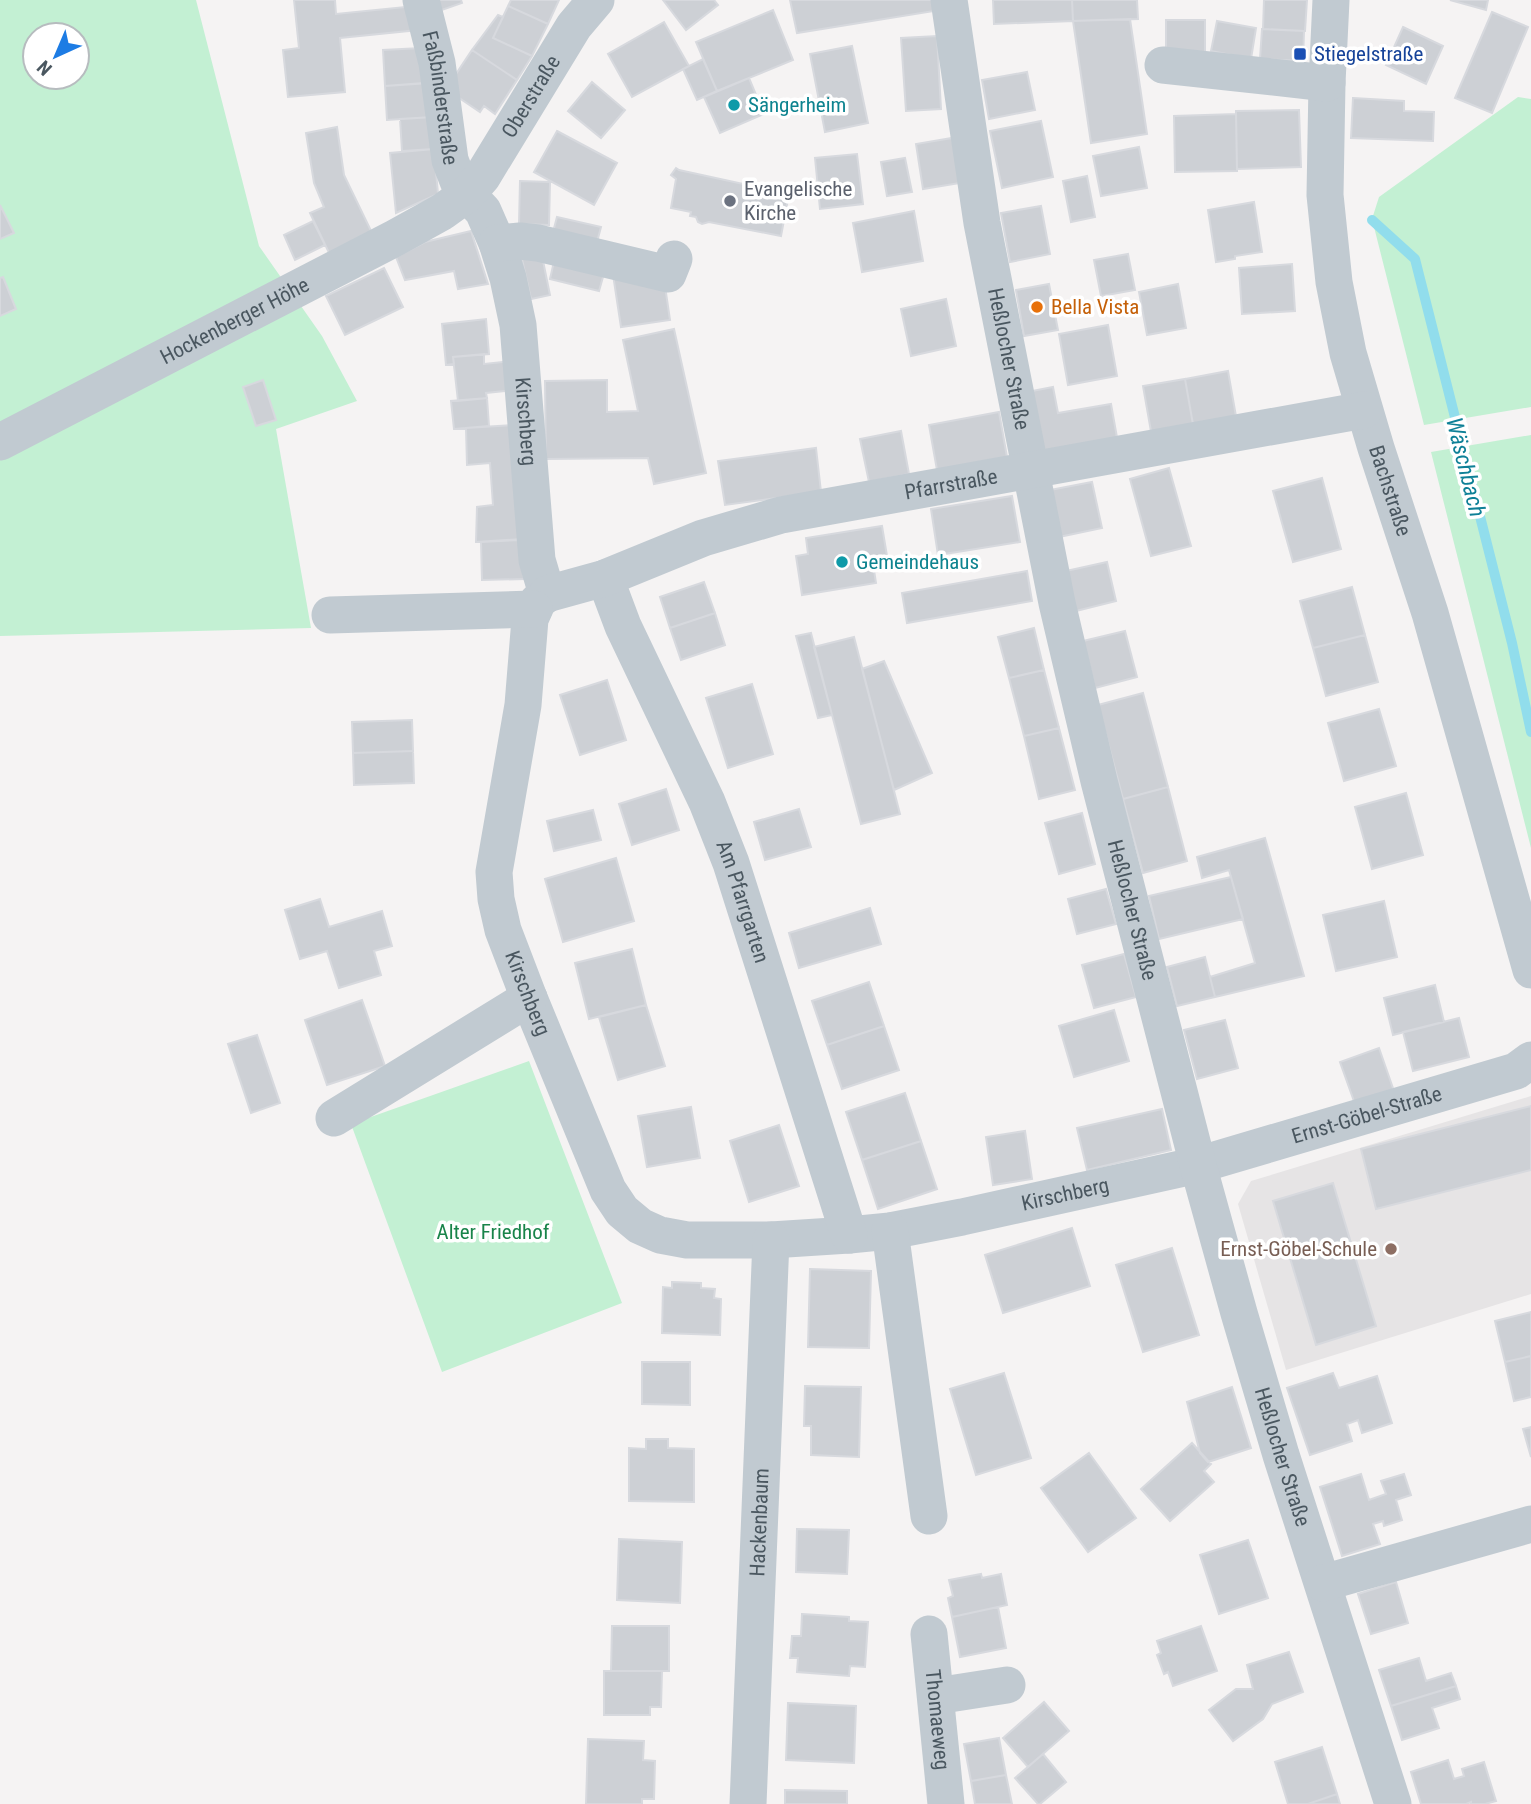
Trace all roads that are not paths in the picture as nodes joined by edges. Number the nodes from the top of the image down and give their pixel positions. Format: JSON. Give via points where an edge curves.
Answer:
{"nodes":[{"id":1,"x":421,"y":0,"type":"edge"},
{"id":2,"x":949,"y":0,"type":"edge"},
{"id":3,"x":1331,"y":0,"type":"edge"},
{"id":4,"x":592,"y":2,"type":"edge"},
{"id":5,"x":1163,"y":65,"type":"dead end"},
{"id":6,"x":1327,"y":83,"type":"junction"},
{"id":7,"x":467,"y":194,"type":"junction"},
{"id":8,"x":497,"y":243,"type":"junction"},
{"id":9,"x":674,"y":259,"type":"dead end"},
{"id":10,"x":1364,"y":410,"type":"junction"},
{"id":11,"x":0,"y":442,"type":"edge"},
{"id":12,"x":1030,"y":470,"type":"junction"},
{"id":13,"x":605,"y":578,"type":"junction"},
{"id":14,"x":540,"y":601,"type":"junction"},
{"id":15,"x":330,"y":615,"type":"dead end"},
{"id":16,"x":1531,"y":970,"type":"edge"},
{"id":17,"x":529,"y":998,"type":"junction"},
{"id":18,"x":1531,"y":1060,"type":"edge"},
{"id":19,"x":334,"y":1118,"type":"dead end"},
{"id":20,"x":1198,"y":1165,"type":"junction"},
{"id":21,"x":890,"y":1231,"type":"junction"},
{"id":22,"x":849,"y":1235,"type":"junction"},
{"id":23,"x":771,"y":1240,"type":"junction"},
{"id":24,"x":929,"y":1516,"type":"dead end"},
{"id":25,"x":1531,"y":1524,"type":"edge"},
{"id":26,"x":1323,"y":1583,"type":"junction"},
{"id":27,"x":929,"y":1634,"type":"dead end"},
{"id":28,"x":1007,"y":1685,"type":"dead end"},
{"id":29,"x":936,"y":1696,"type":"junction"},
{"id":30,"x":748,"y":1804,"type":"edge"},
{"id":31,"x":946,"y":1804,"type":"edge"},
{"id":32,"x":1393,"y":1804,"type":"edge"}],
"edges":[{"from":1,"to":7,"type":"street","name":"Faßbinderstraße","via":[[437,63],[450,160]]},
{"from":2,"to":12,"type":"street","name":"Heßlocher Straße","via":[[982,223]]},
{"from":3,"to":6,"type":"street","name":"Bachstraße"},
{"from":4,"to":7,"type":"street","name":"Oberstraße"},
{"from":5,"to":6,"type":"street"},
{"from":6,"to":10,"type":"street","name":"Bachstraße","via":[[1325,195],[1334,282]]},
{"from":7,"to":8,"type":"street","name":"Kirschberg","via":[[483,211]]},
{"from":7,"to":11,"type":"street","name":"Hockenberger Höhe","via":[[395,238]]},
{"from":8,"to":9,"type":"street","via":[[538,243],[668,274]]},
{"from":8,"to":14,"type":"street","name":"Kirschberg","via":[[518,325]]},
{"from":10,"to":12,"type":"street","name":"Pfarrstraße"},
{"from":10,"to":16,"type":"street","name":"Bachstraße","via":[[1430,613]]},
{"from":12,"to":13,"type":"street","name":"Pfarrstraße","via":[[781,515],[703,538]]},
{"from":12,"to":20,"type":"street","name":"Heßlocher Straße","via":[[1099,781]]},
{"from":13,"to":14,"type":"street","name":"Pfarrstraße"},
{"from":13,"to":22,"type":"street","name":"Am Pfarrgarten","via":[[731,863]]},
{"from":14,"to":15,"type":"street","name":"Pfarrstraße"},
{"from":14,"to":17,"type":"street","name":"Kirschberg","via":[[530,619],[523,705],[494,872],[503,930]]},
{"from":17,"to":19,"type":"street"},
{"from":17,"to":23,"type":"street","name":"Kirschberg","via":[[608,1190],[622,1211],[660,1236]]},
{"from":18,"to":20,"type":"street","name":"Ernst-Göbel-Straße","via":[[1516,1071]]},
{"from":20,"to":21,"type":"street","name":"Kirschberg"},
{"from":20,"to":26,"type":"street","name":"Heßlocher Straße","via":[[1281,1455]]},
{"from":21,"to":22,"type":"street","name":"Kirschberg"},
{"from":21,"to":24,"type":"street"},
{"from":22,"to":23,"type":"street","name":"Kirschberg"},
{"from":23,"to":30,"type":"street","name":"Hackenbaum"},
{"from":25,"to":26,"type":"street"},
{"from":26,"to":32,"type":"street","name":"Heßlocher Straße"},
{"from":27,"to":29,"type":"street","name":"Thomaeweg"},
{"from":28,"to":29,"type":"street"},
{"from":29,"to":31,"type":"street","name":"Thomaeweg"}]}
